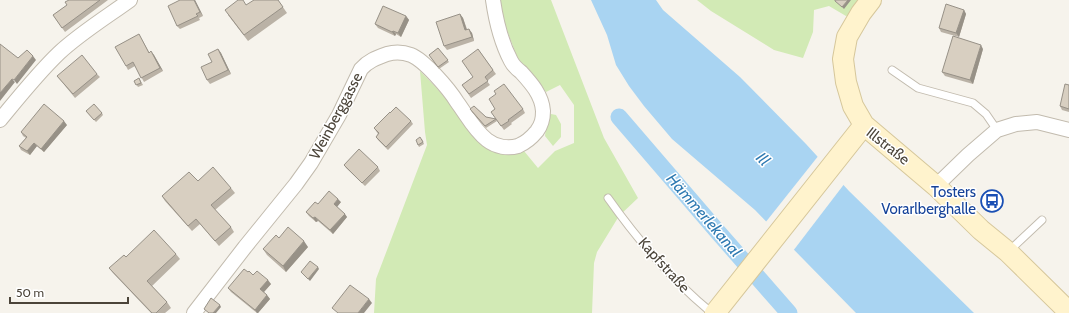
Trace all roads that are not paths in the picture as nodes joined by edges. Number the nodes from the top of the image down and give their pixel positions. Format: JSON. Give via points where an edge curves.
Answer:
{"nodes":[{"id":1,"x":130,"y":0,"type":"edge"},
{"id":2,"x":493,"y":0,"type":"edge"},
{"id":3,"x":871,"y":0,"type":"edge"},
{"id":4,"x":892,"y":70,"type":"dead end"},
{"id":5,"x":0,"y":120,"type":"edge"},
{"id":6,"x":864,"y":125,"type":"junction"},
{"id":7,"x":997,"y":130,"type":"junction"},
{"id":8,"x":1069,"y":130,"type":"edge"},
{"id":9,"x":936,"y":186,"type":"junction"},
{"id":10,"x":608,"y":198,"type":"dead end"},
{"id":11,"x":1042,"y":220,"type":"dead end"},
{"id":12,"x":1008,"y":252,"type":"junction"},
{"id":13,"x":1069,"y":312,"type":"edge"},
{"id":14,"x":194,"y":313,"type":"edge"},
{"id":15,"x":712,"y":313,"type":"edge"},
{"id":16,"x":715,"y":313,"type":"edge"}],
"edges":[{"from":1,"to":5,"type":"street","via":[[59,53]]},
{"from":2,"to":14,"type":"street","name":"Weinberggasse","via":[[499,30],[512,63],[539,96],[543,106],[542,122],[535,134],[519,146],[509,148],[487,140],[471,123],[442,83],[420,60],[398,53],[375,58],[361,69],[311,164]]},
{"from":3,"to":6,"type":"main road","via":[[847,37],[843,59],[853,106]]},
{"from":4,"to":7,"type":"lane","via":[[918,88],[973,103],[986,114]]},
{"from":6,"to":9,"type":"main road","name":"Illstraße"},
{"from":6,"to":16,"type":"main road","name":"Illstraße"},
{"from":7,"to":8,"type":"street","via":[[1016,124],[1037,122]]},
{"from":7,"to":9,"type":"street"},
{"from":9,"to":12,"type":"main road","name":"Illstraße","via":[[981,230]]},
{"from":10,"to":15,"type":"lane","name":"Kapfstraße","via":[[646,248],[690,295]]},
{"from":11,"to":12,"type":"lane"},
{"from":12,"to":13,"type":"main road","name":"Illstraße"}]}
